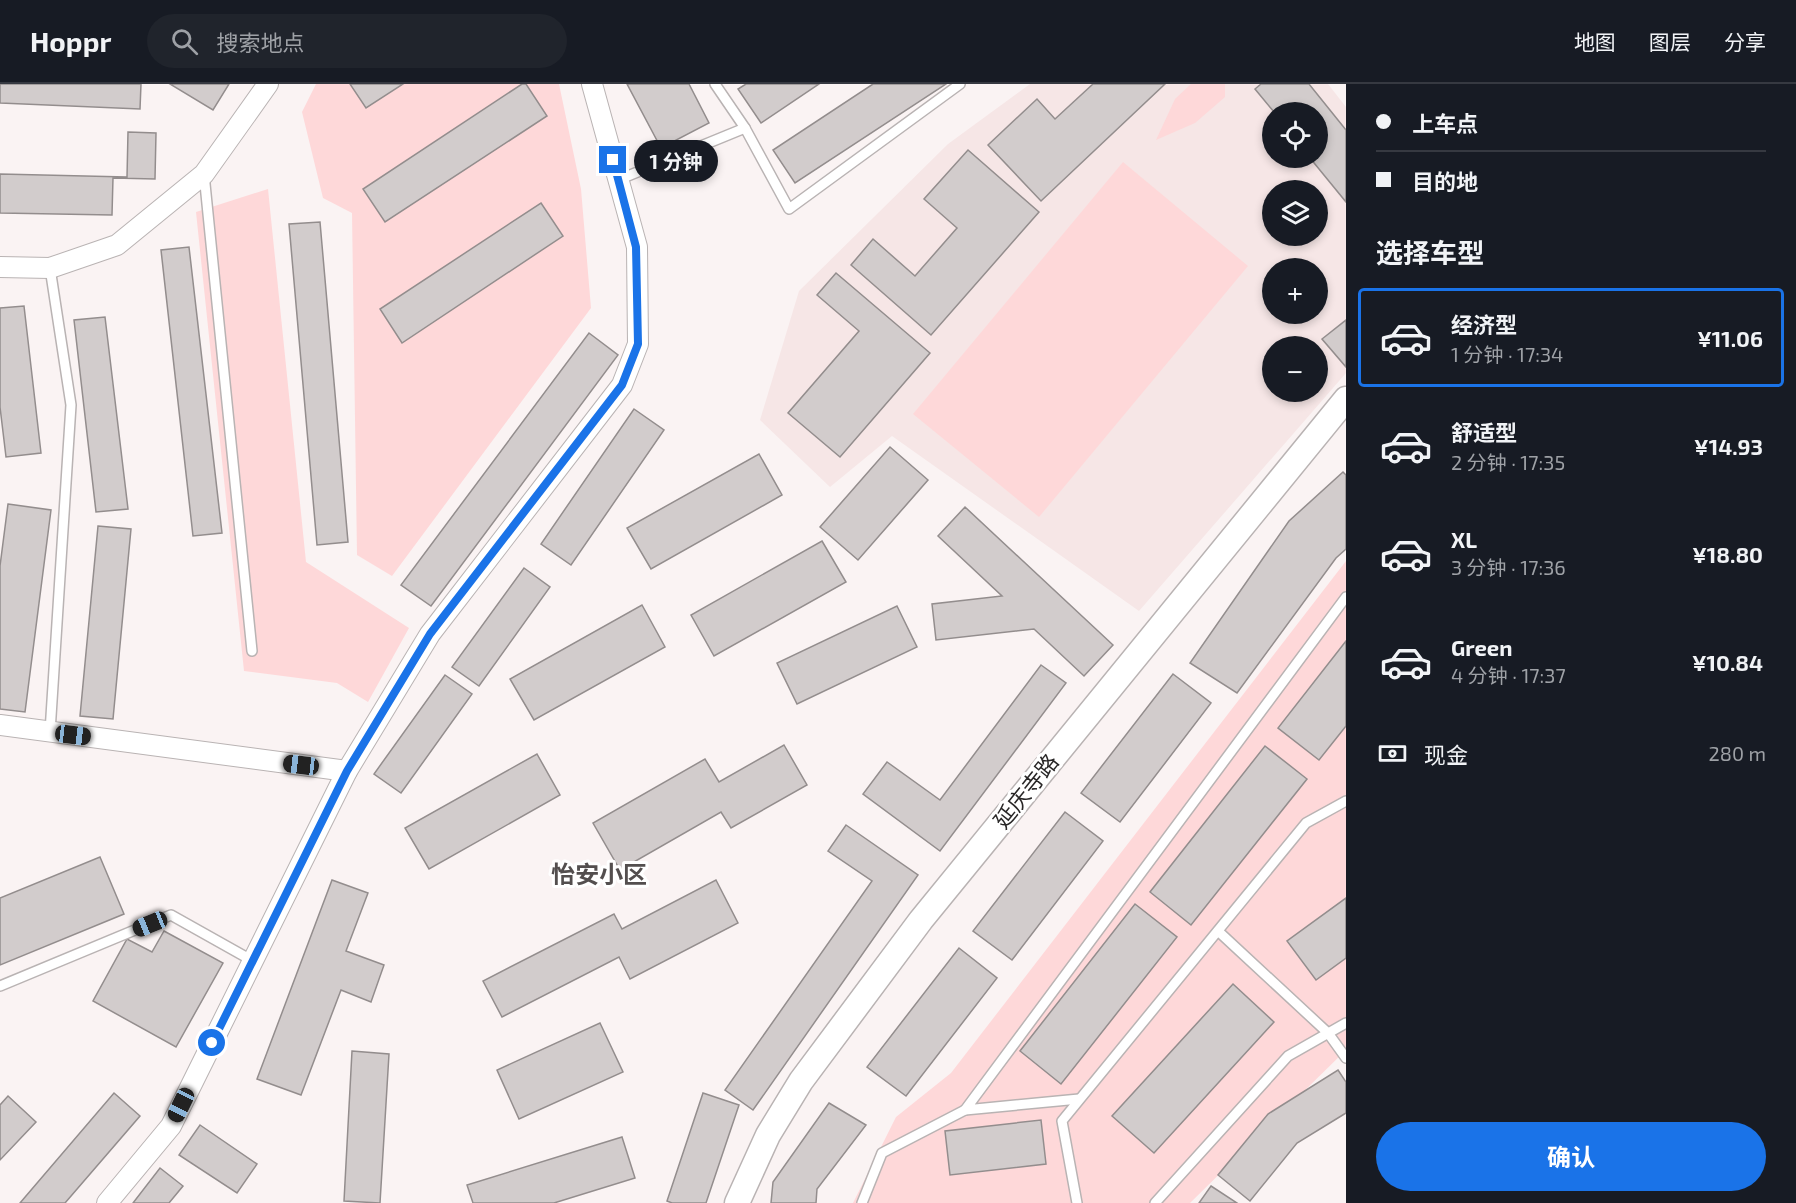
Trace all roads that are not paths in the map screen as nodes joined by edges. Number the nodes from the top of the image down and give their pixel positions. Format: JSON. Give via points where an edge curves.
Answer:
{"nodes":[{"id":1,"x":268,"y":84,"type":"edge"},
{"id":2,"x":592,"y":84,"type":"edge"},
{"id":3,"x":715,"y":84,"type":"edge"},
{"id":4,"x":960,"y":84,"type":"edge"},
{"id":5,"x":745,"y":128,"type":"junction"},
{"id":6,"x":204,"y":174,"type":"junction"},
{"id":7,"x":618,"y":180,"type":"junction"},
{"id":8,"x":0,"y":267,"type":"edge"},
{"id":9,"x":50,"y":268,"type":"junction"},
{"id":10,"x":1346,"y":399,"type":"edge"},
{"id":11,"x":1346,"y":597,"type":"edge"},
{"id":12,"x":252,"y":651,"type":"dead end"},
{"id":13,"x":0,"y":725,"type":"edge"},
{"id":14,"x":50,"y":732,"type":"junction"},
{"id":15,"x":347,"y":771,"type":"junction"},
{"id":16,"x":1346,"y":801,"type":"edge"},
{"id":17,"x":1218,"y":931,"type":"junction"},
{"id":18,"x":253,"y":961,"type":"junction"},
{"id":19,"x":0,"y":986,"type":"edge"},
{"id":20,"x":1346,"y":1023,"type":"edge"},
{"id":21,"x":1329,"y":1033,"type":"junction"},
{"id":22,"x":1346,"y":1058,"type":"edge"},
{"id":23,"x":1079,"y":1099,"type":"junction"},
{"id":24,"x":965,"y":1110,"type":"junction"},
{"id":25,"x":107,"y":1203,"type":"edge"},
{"id":26,"x":737,"y":1203,"type":"edge"},
{"id":27,"x":862,"y":1203,"type":"edge"},
{"id":28,"x":1077,"y":1203,"type":"edge"},
{"id":29,"x":1155,"y":1203,"type":"edge"}],
"edges":[{"from":1,"to":6,"type":"street"},
{"from":2,"to":7,"type":"street"},
{"from":3,"to":5,"type":"lane"},
{"from":4,"to":5,"type":"lane","via":[[789,209]]},
{"from":5,"to":7,"type":"lane"},
{"from":6,"to":9,"type":"street","via":[[117,244]]},
{"from":6,"to":12,"type":"lane"},
{"from":7,"to":15,"type":"street","via":[[637,257],[638,344],[622,385],[430,634]]},
{"from":8,"to":9,"type":"street"},
{"from":9,"to":14,"type":"lane","via":[[71,405]]},
{"from":10,"to":26,"type":"street","name":"延庆寺路","via":[[921,920],[801,1081],[768,1135]]},
{"from":11,"to":24,"type":"lane"},
{"from":13,"to":14,"type":"street"},
{"from":14,"to":15,"type":"street"},
{"from":15,"to":18,"type":"street"},
{"from":16,"to":17,"type":"lane","via":[[1306,823]]},
{"from":17,"to":21,"type":"lane"},
{"from":17,"to":23,"type":"lane"},
{"from":18,"to":19,"type":"lane","via":[[171,915]]},
{"from":18,"to":25,"type":"street","via":[[171,1126]]},
{"from":20,"to":21,"type":"lane"},
{"from":21,"to":22,"type":"lane"},
{"from":21,"to":29,"type":"lane","via":[[1288,1056]]},
{"from":23,"to":24,"type":"lane"},
{"from":23,"to":28,"type":"lane","via":[[1062,1121]]},
{"from":24,"to":27,"type":"lane","via":[[882,1153]]}]}
